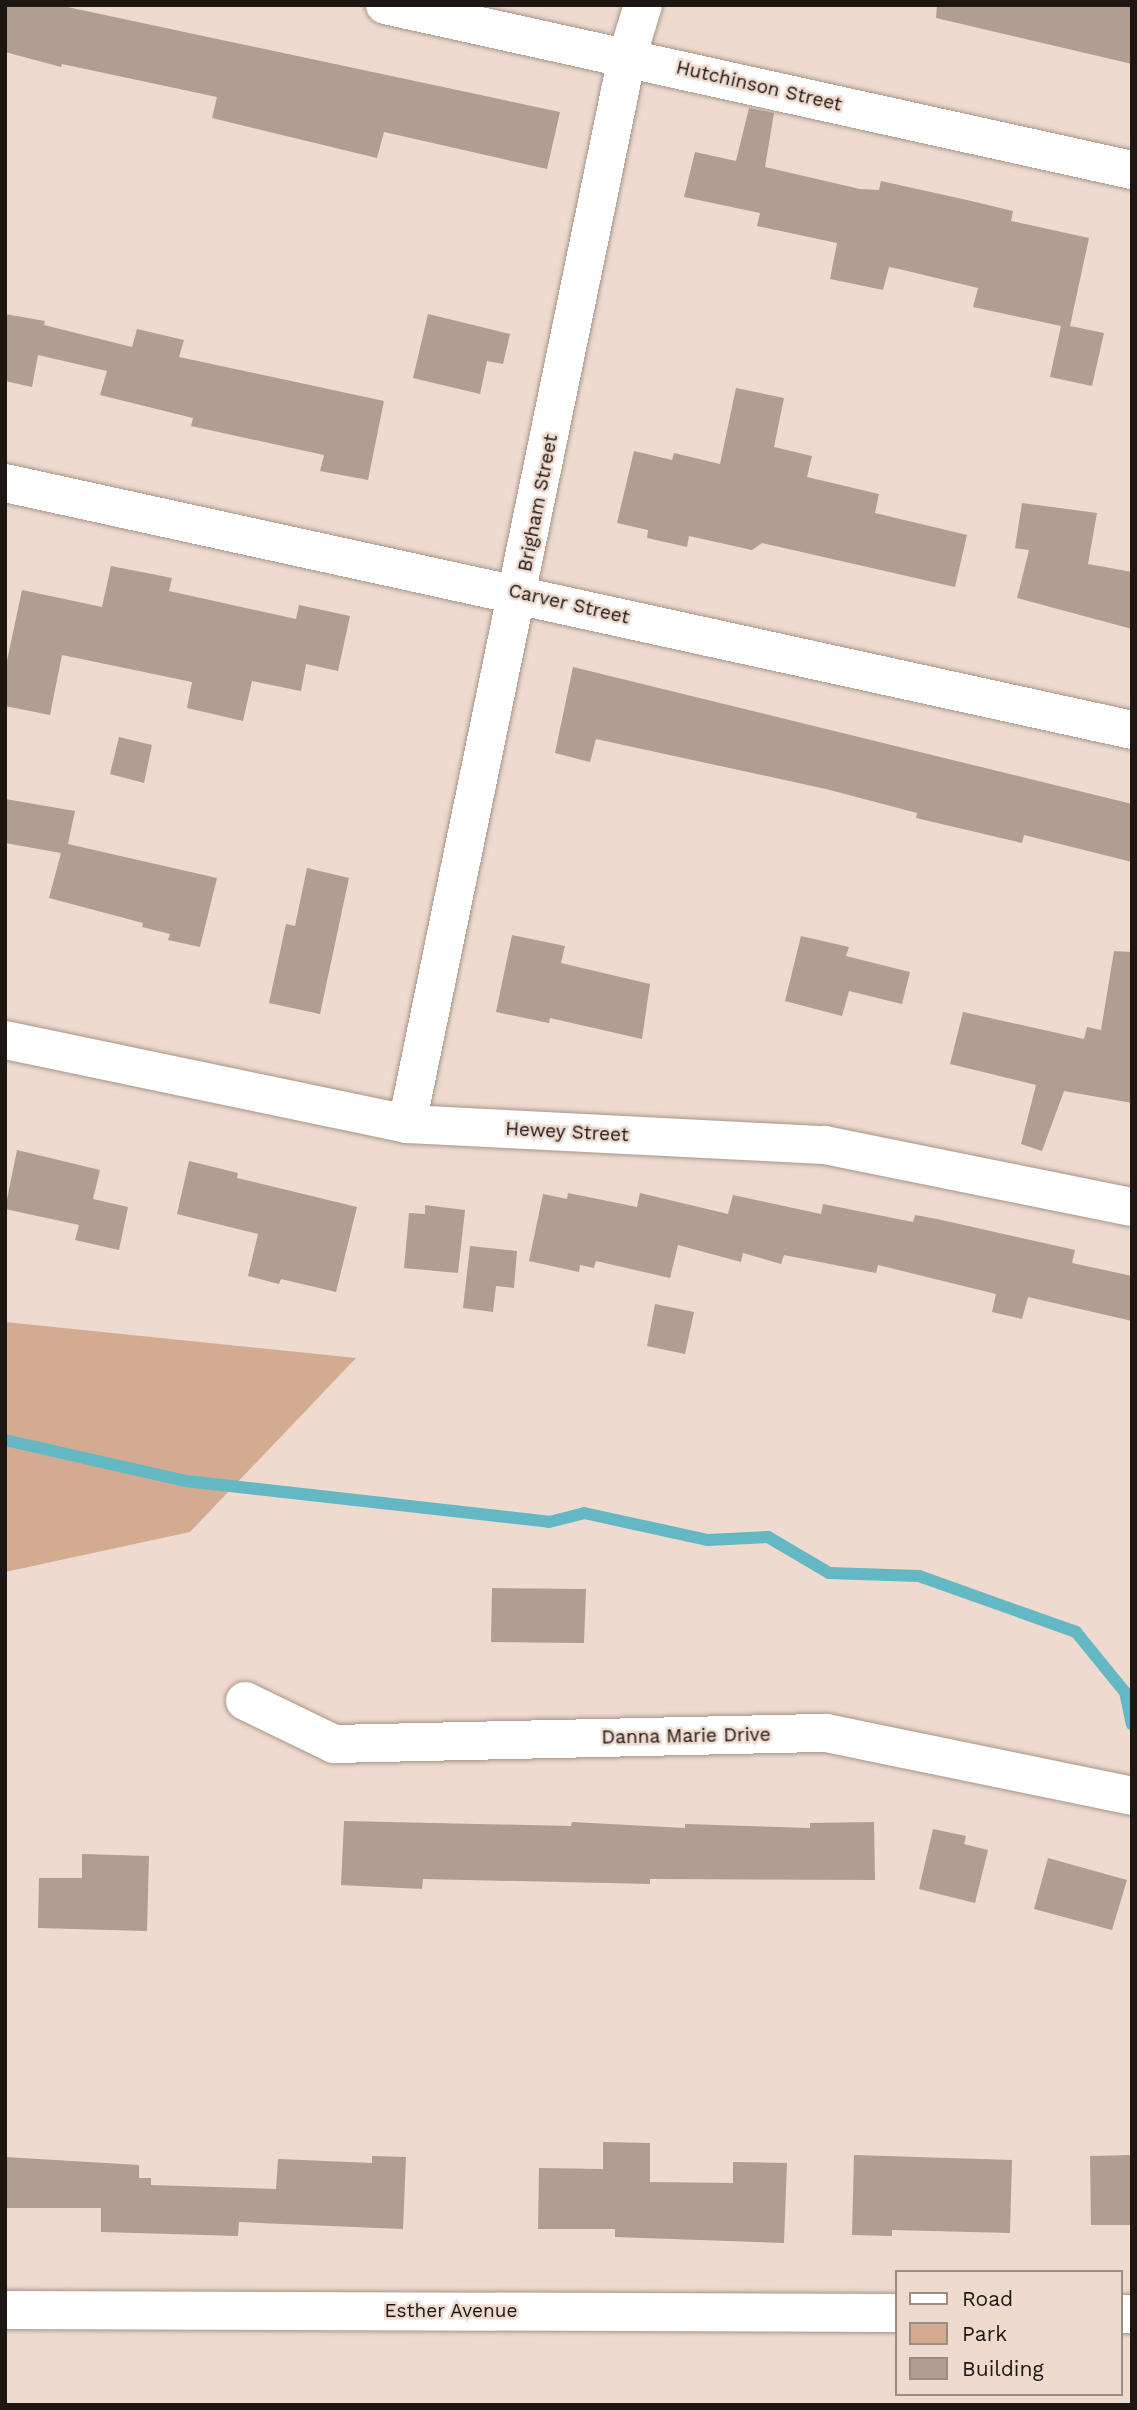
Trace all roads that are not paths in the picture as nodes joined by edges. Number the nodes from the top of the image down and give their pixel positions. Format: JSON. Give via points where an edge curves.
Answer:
{"nodes":[{"id":1,"x":385,"y":5,"type":"edge"},
{"id":2,"x":643,"y":5,"type":"edge"},
{"id":3,"x":627,"y":57,"type":"junction"},
{"id":4,"x":1132,"y":170,"type":"edge"},
{"id":5,"x":5,"y":483,"type":"edge"},
{"id":6,"x":520,"y":593,"type":"junction"},
{"id":7,"x":1132,"y":730,"type":"edge"},
{"id":8,"x":5,"y":1040,"type":"edge"},
{"id":9,"x":408,"y":1124,"type":"junction"},
{"id":10,"x":1132,"y":1207,"type":"edge"},
{"id":11,"x":245,"y":1701,"type":"dead end"},
{"id":12,"x":1132,"y":1796,"type":"edge"},
{"id":13,"x":5,"y":2309,"type":"edge"},
{"id":14,"x":895,"y":2313,"type":"edge"}],
"edges":[{"from":1,"to":3,"type":"street","name":"Hutchinson Street"},
{"from":2,"to":3,"type":"street","name":"Brigham Street"},
{"from":3,"to":4,"type":"street","name":"Hutchinson Street"},
{"from":3,"to":6,"type":"street","name":"Brigham Street"},
{"from":5,"to":6,"type":"street","name":"Carver Street"},
{"from":6,"to":7,"type":"street","name":"Carver Street"},
{"from":6,"to":9,"type":"street","name":"Brigham Street"},
{"from":8,"to":9,"type":"street","name":"Hewey Street"},
{"from":9,"to":10,"type":"street","name":"Hewey Street","via":[[824,1144]]},
{"from":11,"to":12,"type":"street","name":"Danna Marie Drive","via":[[334,1744],[826,1733]]},
{"from":13,"to":14,"type":"street","name":"Esther Avenue"}]}
